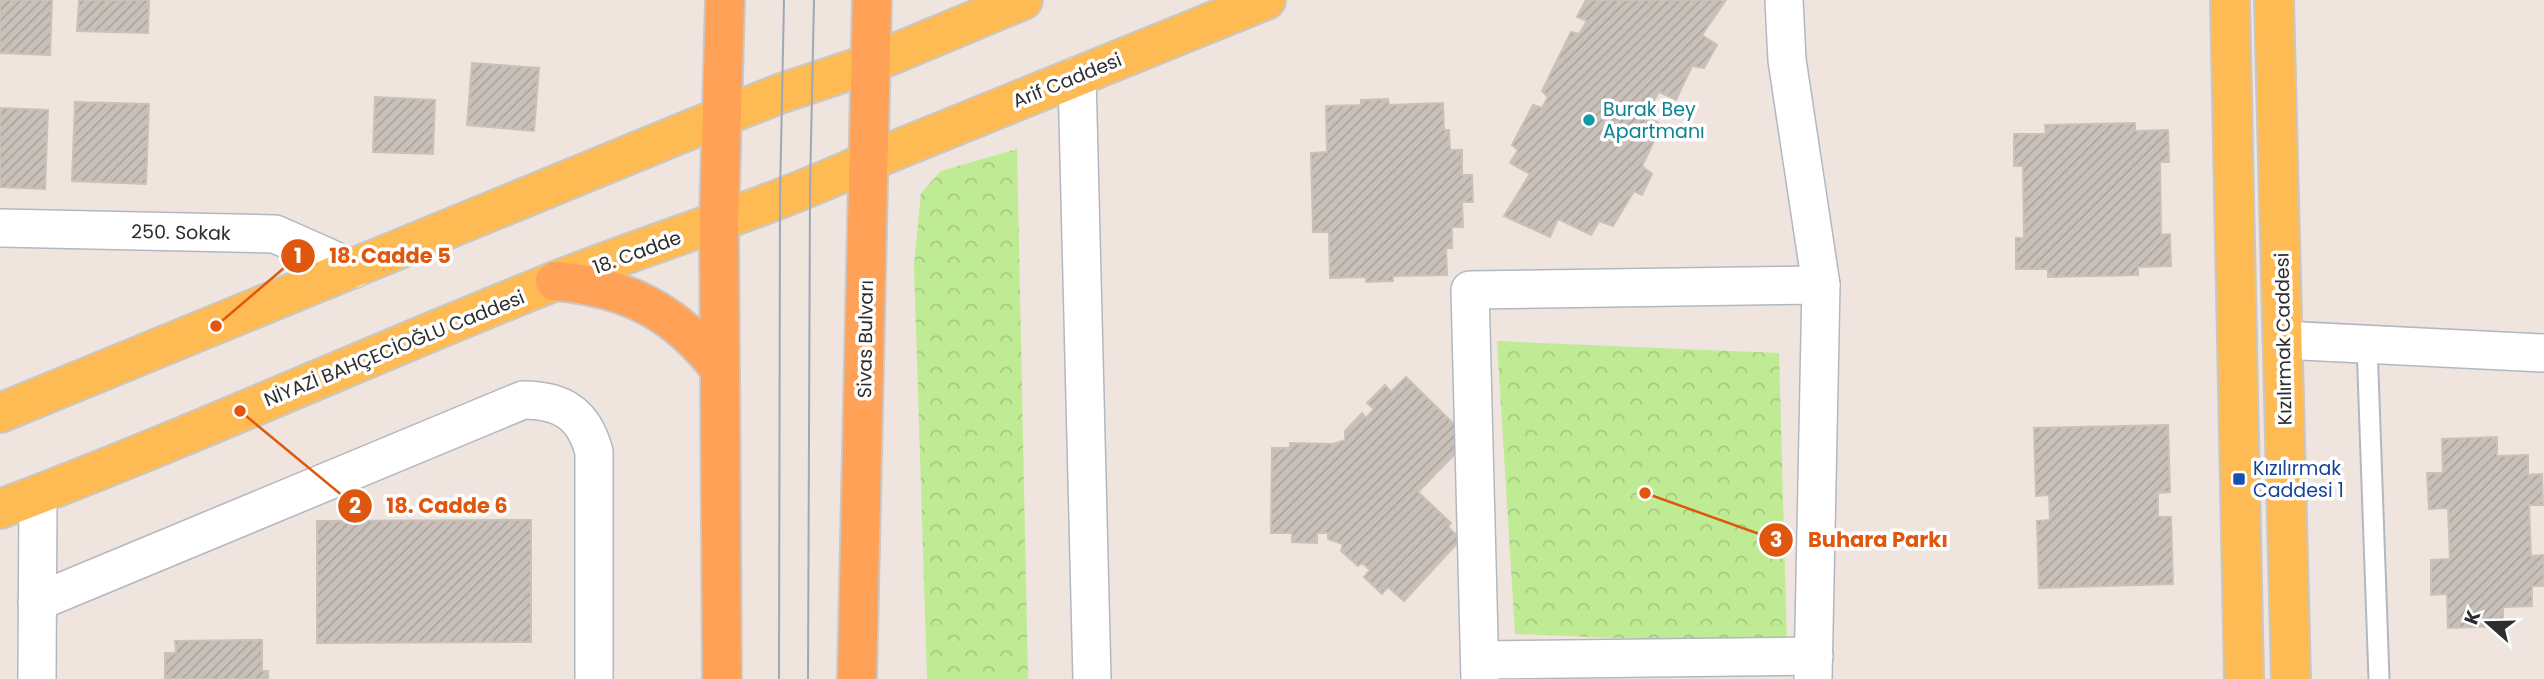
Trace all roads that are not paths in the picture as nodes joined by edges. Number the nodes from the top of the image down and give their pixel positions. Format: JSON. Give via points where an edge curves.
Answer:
{"nodes":[{"id":1,"x":724,"y":0,"type":"edge"},
{"id":2,"x":872,"y":0,"type":"edge"},
{"id":3,"x":1023,"y":0,"type":"edge"},
{"id":4,"x":1266,"y":0,"type":"edge"},
{"id":5,"x":1784,"y":0,"type":"edge"},
{"id":6,"x":2230,"y":0,"type":"edge"},
{"id":7,"x":2274,"y":0,"type":"edge"},
{"id":8,"x":872,"y":63,"type":"junction"},
{"id":9,"x":1077,"y":76,"type":"junction"},
{"id":10,"x":721,"y":117,"type":"junction"},
{"id":11,"x":869,"y":161,"type":"junction"},
{"id":12,"x":719,"y":222,"type":"junction"},
{"id":13,"x":0,"y":228,"type":"edge"},
{"id":14,"x":354,"y":269,"type":"junction"},
{"id":15,"x":555,"y":281,"type":"junction"},
{"id":16,"x":1821,"y":285,"type":"junction"},
{"id":17,"x":2283,"y":340,"type":"junction"},
{"id":18,"x":2367,"y":344,"type":"junction"},
{"id":19,"x":2544,"y":353,"type":"edge"},
{"id":20,"x":719,"y":368,"type":"junction"},
{"id":21,"x":0,"y":413,"type":"edge"},
{"id":22,"x":38,"y":495,"type":"junction"},
{"id":23,"x":0,"y":509,"type":"edge"},
{"id":24,"x":37,"y":602,"type":"junction"},
{"id":25,"x":1814,"y":668,"type":"edge"},
{"id":26,"x":1480,"y":669,"type":"edge"},
{"id":27,"x":37,"y":679,"type":"edge"},
{"id":28,"x":594,"y":679,"type":"edge"},
{"id":29,"x":722,"y":679,"type":"edge"},
{"id":30,"x":858,"y":679,"type":"edge"},
{"id":31,"x":1092,"y":679,"type":"edge"},
{"id":32,"x":2244,"y":679,"type":"edge"},
{"id":33,"x":2291,"y":679,"type":"edge"},
{"id":34,"x":2379,"y":679,"type":"edge"}],
"edges":[{"from":1,"to":10,"type":"highway"},
{"from":2,"to":8,"type":"highway","name":"Sivas Bulvarı"},
{"from":3,"to":8,"type":"main road"},
{"from":4,"to":9,"type":"main road","name":"Arif Caddesi"},
{"from":5,"to":16,"type":"street","via":[[1787,60]]},
{"from":6,"to":32,"type":"main road"},
{"from":7,"to":17,"type":"main road","name":"Kızılırmak Caddesi"},
{"from":8,"to":10,"type":"main road"},
{"from":8,"to":11,"type":"highway","name":"Sivas Bulvarı"},
{"from":9,"to":11,"type":"main road","name":"Arif Caddesi"},
{"from":9,"to":31,"type":"street"},
{"from":10,"to":12,"type":"highway"},
{"from":10,"to":14,"type":"main road"},
{"from":11,"to":12,"type":"main road","name":"Arif Caddesi","via":[[810,189]]},
{"from":11,"to":30,"type":"highway","name":"Sivas Bulvarı"},
{"from":12,"to":15,"type":"main road","name":"18. Cadde"},
{"from":12,"to":20,"type":"highway"},
{"from":13,"to":14,"type":"street","name":"250. Sokak","via":[[275,234]]},
{"from":14,"to":21,"type":"main road"},
{"from":15,"to":20,"type":"highway","via":[[611,289],[662,313],[684,329]]},
{"from":15,"to":22,"type":"main road","name":"NİYAZİ BAHÇECİOĞLU Caddesi"},
{"from":16,"to":25,"type":"street"},
{"from":16,"to":26,"type":"street","via":[[1470,290]]},
{"from":17,"to":18,"type":"street"},
{"from":17,"to":33,"type":"main road","name":"Kızılırmak Caddesi"},
{"from":18,"to":19,"type":"street"},
{"from":18,"to":34,"type":"lane"},
{"from":20,"to":29,"type":"highway"},
{"from":22,"to":23,"type":"main road","name":"NİYAZİ BAHÇECİOĞLU Caddesi"},
{"from":22,"to":24,"type":"street"},
{"from":24,"to":27,"type":"street"},
{"from":24,"to":28,"type":"street","via":[[523,400],[540,400],[572,413],[583,424],[594,452]]},
{"from":25,"to":26,"type":"street"}]}
